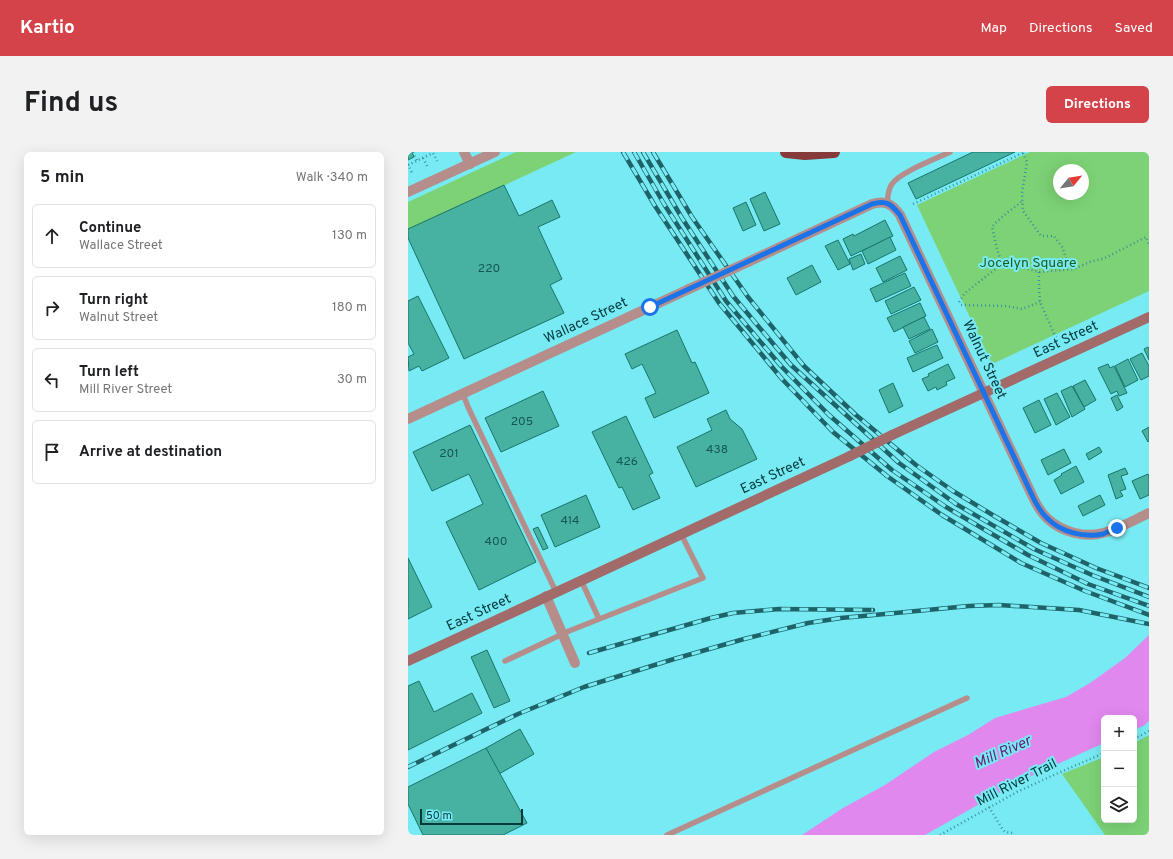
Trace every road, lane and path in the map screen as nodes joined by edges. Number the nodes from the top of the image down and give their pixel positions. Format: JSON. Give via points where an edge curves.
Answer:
{"nodes":[{"id":1,"x":413,"y":152,"type":"edge"},
{"id":2,"x":464,"y":152,"type":"edge"},
{"id":3,"x":495,"y":152,"type":"edge"},
{"id":4,"x":786,"y":152,"type":"edge"},
{"id":5,"x":834,"y":152,"type":"edge"},
{"id":6,"x":950,"y":152,"type":"edge"},
{"id":7,"x":1024,"y":152,"type":"edge"},
{"id":8,"x":423,"y":158,"type":"junction"},
{"id":9,"x":417,"y":161,"type":"junction"},
{"id":10,"x":437,"y":161,"type":"dead end"},
{"id":11,"x":470,"y":164,"type":"junction"},
{"id":12,"x":408,"y":165,"type":"edge"},
{"id":13,"x":427,"y":166,"type":"dead end"},
{"id":14,"x":412,"y":173,"type":"dead end"},
{"id":15,"x":408,"y":192,"type":"edge"},
{"id":16,"x":1022,"y":201,"type":"junction"},
{"id":17,"x":887,"y":202,"type":"junction"},
{"id":18,"x":913,"y":204,"type":"dead end"},
{"id":19,"x":1149,"y":244,"type":"edge"},
{"id":20,"x":1002,"y":264,"type":"junction"},
{"id":21,"x":1078,"y":268,"type":"junction"},
{"id":22,"x":1039,"y":272,"type":"junction"},
{"id":23,"x":1040,"y":302,"type":"junction"},
{"id":24,"x":1149,"y":317,"type":"edge"},
{"id":25,"x":1056,"y":338,"type":"dead end"},
{"id":26,"x":984,"y":393,"type":"junction"},
{"id":27,"x":463,"y":394,"type":"junction"},
{"id":28,"x":408,"y":419,"type":"edge"},
{"id":29,"x":1149,"y":514,"type":"edge"},
{"id":30,"x":681,"y":534,"type":"junction"},
{"id":31,"x":581,"y":580,"type":"junction"},
{"id":32,"x":551,"y":594,"type":"junction"},
{"id":33,"x":600,"y":619,"type":"junction"},
{"id":34,"x":562,"y":634,"type":"junction"},
{"id":35,"x":408,"y":661,"type":"edge"},
{"id":36,"x":505,"y":661,"type":"dead end"},
{"id":37,"x":575,"y":663,"type":"dead end"},
{"id":38,"x":967,"y":698,"type":"dead end"},
{"id":39,"x":1149,"y":731,"type":"edge"},
{"id":40,"x":1137,"y":737,"type":"edge"},
{"id":41,"x":1101,"y":754,"type":"edge"},
{"id":42,"x":990,"y":807,"type":"junction"},
{"id":43,"x":667,"y":835,"type":"edge"},
{"id":44,"x":940,"y":835,"type":"edge"},
{"id":45,"x":1014,"y":835,"type":"edge"}],
"edges":[{"from":1,"to":9,"type":"path"},
{"from":2,"to":11,"type":"street"},
{"from":3,"to":11,"type":"street"},
{"from":4,"to":5,"type":"highway"},
{"from":6,"to":17,"type":"lane","via":[[903,174],[894,181],[890,186]]},
{"from":7,"to":16,"type":"path","via":[[1027,162]]},
{"from":7,"to":18,"type":"path"},
{"from":8,"to":9,"type":"path"},
{"from":8,"to":10,"type":"path","via":[[433,153]]},
{"from":8,"to":13,"type":"path"},
{"from":9,"to":12,"type":"path"},
{"from":11,"to":15,"type":"street"},
{"from":12,"to":14,"type":"path"},
{"from":16,"to":20,"type":"path","via":[[992,227]]},
{"from":16,"to":21,"type":"path","via":[[1024,211],[1041,236],[1054,236],[1067,261]]},
{"from":17,"to":26,"type":"street","name":"Walnut Street","via":[[900,215]]},
{"from":17,"to":27,"type":"street","name":"Wallace Street","bridge":true,"via":[[872,204]]},
{"from":19,"to":21,"type":"path","via":[[1146,237],[1105,258]]},
{"from":20,"to":22,"type":"path"},
{"from":20,"to":23,"type":"path","via":[[965,293],[960,304],[1022,309]]},
{"from":21,"to":22,"type":"path"},
{"from":22,"to":23,"type":"path"},
{"from":23,"to":25,"type":"path"},
{"from":24,"to":26,"type":"main road","name":"East Street"},
{"from":26,"to":29,"type":"street","name":"Walnut Street","via":[[1038,506],[1048,519],[1074,533],[1087,535],[1102,534]]},
{"from":26,"to":30,"type":"main road","name":"East Street","bridge":true},
{"from":27,"to":28,"type":"street","name":"Wallace Street"},
{"from":27,"to":32,"type":"lane"},
{"from":30,"to":31,"type":"main road","name":"East Street"},
{"from":30,"to":33,"type":"lane","via":[[703,578]]},
{"from":31,"to":32,"type":"main road","name":"East Street"},
{"from":31,"to":33,"type":"lane"},
{"from":32,"to":34,"type":"street"},
{"from":32,"to":35,"type":"main road","name":"East Street"},
{"from":33,"to":34,"type":"lane"},
{"from":34,"to":36,"type":"lane"},
{"from":34,"to":37,"type":"street"},
{"from":38,"to":43,"type":"lane"},
{"from":39,"to":40,"type":"path"},
{"from":41,"to":42,"type":"path","name":"Mill River Trail"},
{"from":42,"to":44,"type":"path","name":"Mill River Trail"},
{"from":42,"to":45,"type":"path","via":[[1003,830]]}]}
